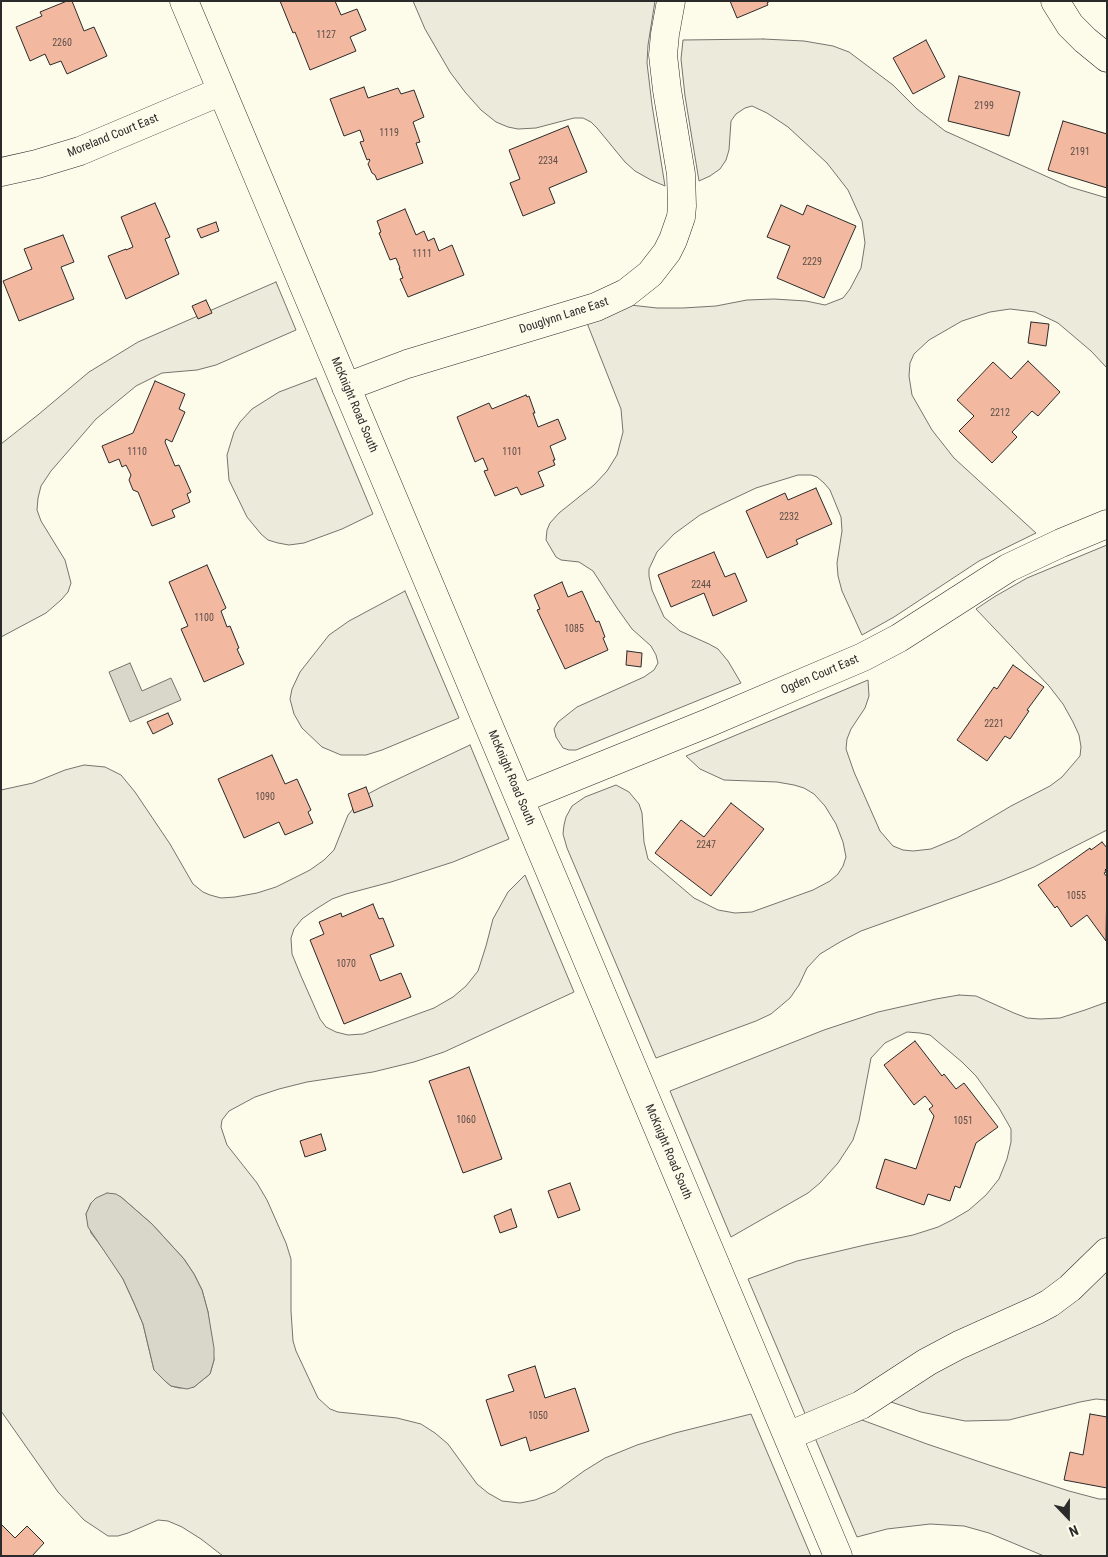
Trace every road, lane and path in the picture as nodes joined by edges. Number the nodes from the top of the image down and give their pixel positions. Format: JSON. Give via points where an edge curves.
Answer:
{"nodes":[{"id":1,"x":184,"y":1,"type":"edge"},
{"id":2,"x":671,"y":1,"type":"edge"},
{"id":3,"x":1055,"y":1,"type":"edge"},
{"id":4,"x":1107,"y":58,"type":"edge"},
{"id":5,"x":222,"y":91,"type":"junction"},
{"id":6,"x":1,"y":172,"type":"edge"},
{"id":7,"x":346,"y":387,"type":"junction"},
{"id":8,"x":1107,"y":524,"type":"edge"},
{"id":9,"x":520,"y":799,"type":"junction"},
{"id":10,"x":1107,"y":1252,"type":"edge"},
{"id":11,"x":788,"y":1436,"type":"junction"},
{"id":12,"x":838,"y":1556,"type":"edge"}],
"edges":[{"from":1,"to":5,"type":"street","name":"McKnight Road South"},
{"from":2,"to":7,"type":"street","name":"Douglynn Lane East","via":[[663,55],[682,206],[673,240],[650,274],[626,293],[596,307],[407,364]]},
{"from":3,"to":4,"type":"street","via":[[1070,25]]},
{"from":5,"to":6,"type":"street","name":"Moreland Court East","via":[[67,156]]},
{"from":5,"to":7,"type":"street","name":"McKnight Road South"},
{"from":7,"to":9,"type":"street","name":"McKnight Road South"},
{"from":8,"to":9,"type":"street","name":"Ogden Court East","via":[[1008,568],[899,638],[863,657]]},
{"from":9,"to":11,"type":"street","name":"McKnight Road South"},
{"from":10,"to":11,"type":"street","via":[[1070,1288],[1038,1310],[958,1345],[861,1405]]},
{"from":11,"to":12,"type":"street","name":"McKnight Road South"}]}
